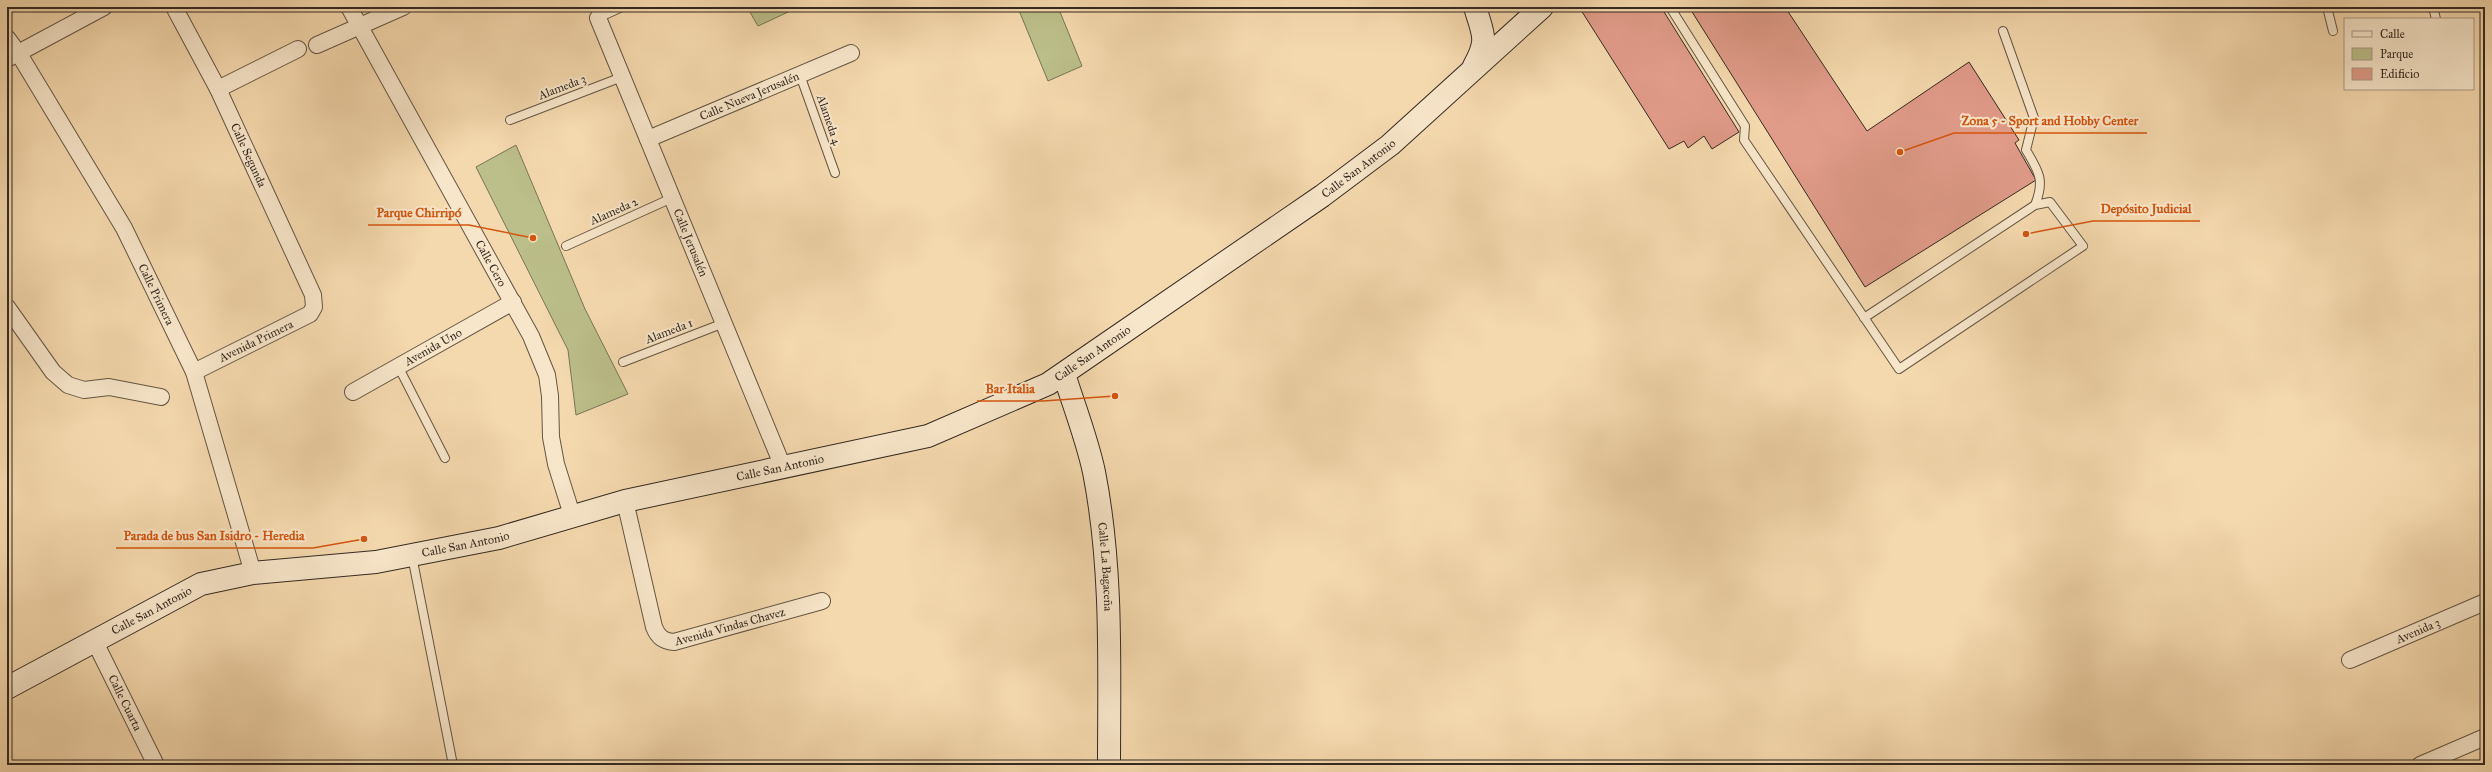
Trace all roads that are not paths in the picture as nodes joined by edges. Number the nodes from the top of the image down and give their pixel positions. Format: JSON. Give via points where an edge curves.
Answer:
{"nodes":[{"id":1,"x":104,"y":7,"type":"edge"},
{"id":2,"x":174,"y":7,"type":"edge"},
{"id":3,"x":349,"y":7,"type":"edge"},
{"id":4,"x":403,"y":7,"type":"edge"},
{"id":5,"x":622,"y":7,"type":"edge"},
{"id":6,"x":1475,"y":7,"type":"edge"},
{"id":7,"x":1542,"y":7,"type":"edge"},
{"id":8,"x":1670,"y":7,"type":"edge"},
{"id":9,"x":2327,"y":7,"type":"edge"},
{"id":10,"x":2433,"y":7,"type":"edge"},
{"id":11,"x":598,"y":18,"type":"joint"},
{"id":12,"x":2436,"y":18,"type":"edge"},
{"id":13,"x":360,"y":26,"type":"junction"},
{"id":14,"x":2333,"y":31,"type":"dead end"},
{"id":15,"x":2003,"y":32,"type":"dead end"},
{"id":16,"x":7,"y":38,"type":"edge"},
{"id":17,"x":317,"y":45,"type":"dead end"},
{"id":18,"x":298,"y":48,"type":"dead end"},
{"id":19,"x":851,"y":53,"type":"dead end"},
{"id":20,"x":13,"y":56,"type":"edge"},
{"id":21,"x":1473,"y":69,"type":"junction"},
{"id":22,"x":800,"y":75,"type":"junction"},
{"id":23,"x":622,"y":77,"type":"junction"},
{"id":24,"x":218,"y":89,"type":"junction"},
{"id":25,"x":510,"y":120,"type":"dead end"},
{"id":26,"x":648,"y":138,"type":"junction"},
{"id":27,"x":835,"y":173,"type":"dead end"},
{"id":28,"x":672,"y":198,"type":"junction"},
{"id":29,"x":2035,"y":205,"type":"junction"},
{"id":30,"x":566,"y":246,"type":"dead end"},
{"id":31,"x":513,"y":302,"type":"junction"},
{"id":32,"x":7,"y":307,"type":"edge"},
{"id":33,"x":314,"y":307,"type":"joint"},
{"id":34,"x":1864,"y":318,"type":"junction"},
{"id":35,"x":724,"y":323,"type":"junction"},
{"id":36,"x":623,"y":362,"type":"dead end"},
{"id":37,"x":398,"y":366,"type":"junction"},
{"id":38,"x":194,"y":372,"type":"junction"},
{"id":39,"x":1064,"y":374,"type":"junction"},
{"id":40,"x":353,"y":392,"type":"dead end"},
{"id":41,"x":161,"y":397,"type":"dead end"},
{"id":42,"x":445,"y":458,"type":"dead end"},
{"id":43,"x":783,"y":467,"type":"junction"},
{"id":44,"x":625,"y":501,"type":"junction"},
{"id":45,"x":572,"y":516,"type":"junction"},
{"id":46,"x":412,"y":555,"type":"junction"},
{"id":47,"x":253,"y":573,"type":"junction"},
{"id":48,"x":822,"y":601,"type":"dead end"},
{"id":49,"x":2485,"y":602,"type":"edge"},
{"id":50,"x":94,"y":640,"type":"junction"},
{"id":51,"x":2350,"y":660,"type":"dead end"},
{"id":52,"x":7,"y":688,"type":"edge"},
{"id":53,"x":2485,"y":737,"type":"edge"},
{"id":54,"x":156,"y":765,"type":"edge"},
{"id":55,"x":453,"y":765,"type":"edge"},
{"id":56,"x":1109,"y":765,"type":"edge"},
{"id":57,"x":2420,"y":765,"type":"edge"}],
"edges":[{"from":1,"to":20,"type":"street"},
{"from":2,"to":24,"type":"street","name":"Calle Segunda"},
{"from":3,"to":13,"type":"street","name":"Calle Cero"},
{"from":4,"to":13,"type":"street"},
{"from":5,"to":11,"type":"lane"},
{"from":6,"to":21,"type":"main road","via":[[1485,40],[1484,49]]},
{"from":7,"to":21,"type":"main road","name":"Calle San Antonio"},
{"from":8,"to":34,"type":"lane","via":[[1746,126],[1744,140]]},
{"from":9,"to":14,"type":"lane"},
{"from":10,"to":12,"type":"lane"},
{"from":11,"to":23,"type":"street","name":"Calle Jerusalén"},
{"from":13,"to":17,"type":"street"},
{"from":13,"to":31,"type":"street","name":"Calle Cero"},
{"from":15,"to":29,"type":"lane","via":[[2034,118],[2026,150],[2040,174],[2040,193]]},
{"from":16,"to":20,"type":"street","name":"Calle Primera"},
{"from":18,"to":24,"type":"street"},
{"from":19,"to":22,"type":"street","name":"Calle Nueva Jerusalén"},
{"from":20,"to":38,"type":"street","name":"Calle Primera","via":[[124,228]]},
{"from":21,"to":39,"type":"main road","name":"Calle San Antonio","via":[[1390,144],[1322,196]]},
{"from":22,"to":26,"type":"street","name":"Calle Nueva Jerusalén"},
{"from":22,"to":27,"type":"lane","name":"Alameda 4"},
{"from":23,"to":25,"type":"lane","name":"Alameda 3"},
{"from":23,"to":26,"type":"street","name":"Calle Jerusalén"},
{"from":24,"to":33,"type":"street","name":"Calle Segunda","via":[[313,295]]},
{"from":26,"to":28,"type":"street","name":"Calle Jerusalén"},
{"from":28,"to":30,"type":"lane","name":"Alameda 2"},
{"from":28,"to":35,"type":"street","name":"Calle Jerusalén"},
{"from":29,"to":34,"type":"lane"},
{"from":29,"to":34,"type":"lane","via":[[2050,202],[2083,246],[1899,369]]},
{"from":31,"to":37,"type":"street","name":"Avenida Uno"},
{"from":31,"to":45,"type":"street","name":"Calle Cero","via":[[547,375],[551,437],[556,464]]},
{"from":32,"to":41,"type":"street","via":[[53,372],[68,385],[84,390],[109,387]]},
{"from":33,"to":38,"type":"street","name":"Avenida Primera","via":[[310,314]]},
{"from":35,"to":36,"type":"lane","name":"Alameda 1"},
{"from":35,"to":43,"type":"street","name":"Calle Jerusalén"},
{"from":37,"to":40,"type":"street","name":"Avenida Uno"},
{"from":37,"to":42,"type":"lane"},
{"from":38,"to":47,"type":"street","name":"Calle Primera"},
{"from":39,"to":43,"type":"main road","name":"Calle San Antonio","via":[[1048,384],[928,436]]},
{"from":39,"to":56,"type":"main road","name":"Calle La Bagaceña","via":[[1094,471],[1102,526],[1109,596]]},
{"from":43,"to":44,"type":"main road","name":"Calle San Antonio"},
{"from":44,"to":45,"type":"main road","name":"Calle San Antonio"},
{"from":44,"to":48,"type":"street","name":"Avenida Vindas Chavez","via":[[654,627],[657,635],[665,641],[674,642]]},
{"from":45,"to":46,"type":"main road","name":"Calle San Antonio","via":[[499,538]]},
{"from":46,"to":47,"type":"main road","name":"Calle San Antonio","via":[[327,567]]},
{"from":46,"to":55,"type":"lane"},
{"from":47,"to":50,"type":"main road","name":"Calle San Antonio","via":[[201,584]]},
{"from":49,"to":51,"type":"street","name":"Avenida 3"},
{"from":50,"to":52,"type":"main road","name":"Calle San Antonio"},
{"from":50,"to":54,"type":"street","name":"Calle Cuarta"},
{"from":53,"to":57,"type":"street"}]}
